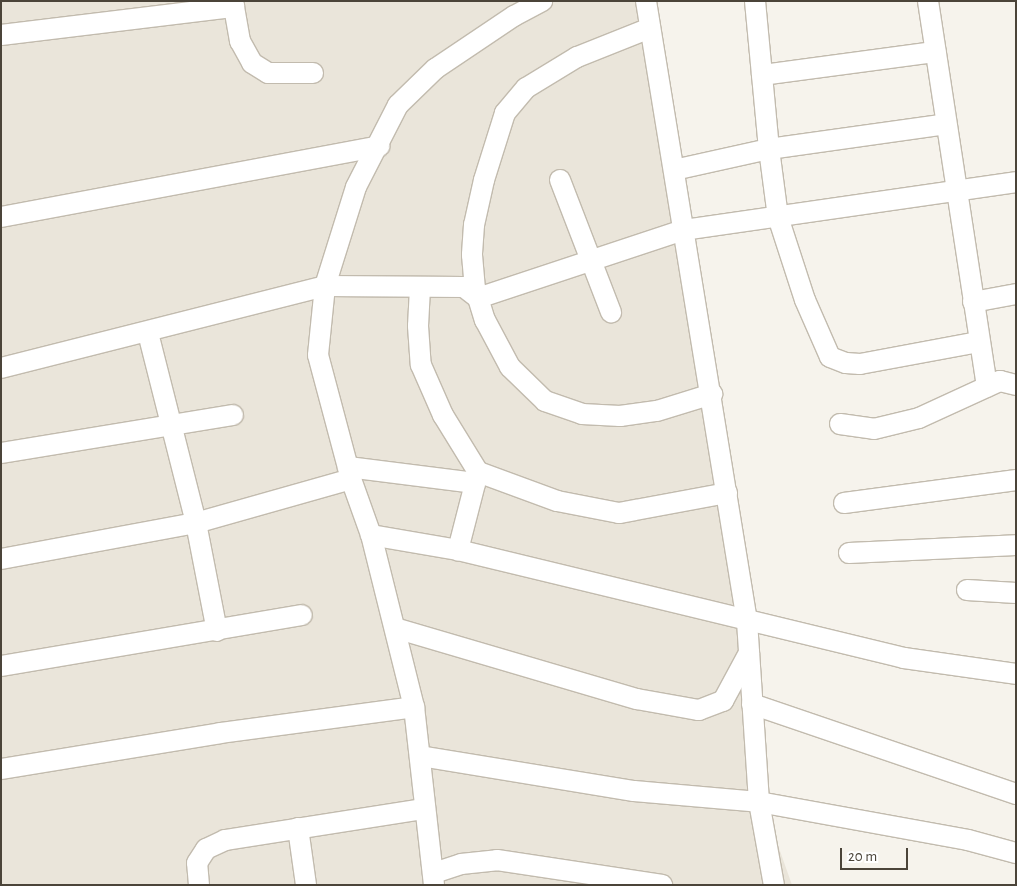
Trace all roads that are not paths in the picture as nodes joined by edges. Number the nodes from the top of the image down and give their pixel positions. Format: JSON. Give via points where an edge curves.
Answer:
{"nodes":[{"id":1,"x":542,"y":1,"type":"edge"},
{"id":2,"x":646,"y":1,"type":"edge"},
{"id":3,"x":755,"y":1,"type":"edge"},
{"id":4,"x":928,"y":1,"type":"edge"},
{"id":5,"x":234,"y":4,"type":"edge"},
{"id":6,"x":650,"y":28,"type":"junction"},
{"id":7,"x":1,"y":35,"type":"edge"},
{"id":8,"x":935,"y":52,"type":"junction"},
{"id":9,"x":313,"y":73,"type":"dead end"},
{"id":10,"x":762,"y":75,"type":"junction"},
{"id":11,"x":946,"y":124,"type":"junction"},
{"id":12,"x":379,"y":146,"type":"junction"},
{"id":13,"x":769,"y":149,"type":"junction"},
{"id":14,"x":674,"y":170,"type":"junction"},
{"id":15,"x":560,"y":180,"type":"dead end"},
{"id":16,"x":1016,"y":182,"type":"edge"},
{"id":17,"x":955,"y":191,"type":"junction"},
{"id":18,"x":1,"y":217,"type":"edge"},
{"id":19,"x":778,"y":217,"type":"junction"},
{"id":20,"x":684,"y":230,"type":"junction"},
{"id":21,"x":592,"y":262,"type":"junction"},
{"id":22,"x":325,"y":286,"type":"junction"},
{"id":23,"x":420,"y":288,"type":"junction"},
{"id":24,"x":1016,"y":294,"type":"edge"},
{"id":25,"x":478,"y":298,"type":"junction"},
{"id":26,"x":973,"y":302,"type":"junction"},
{"id":27,"x":611,"y":312,"type":"dead end"},
{"id":28,"x":148,"y":333,"type":"junction"},
{"id":29,"x":979,"y":342,"type":"junction"},
{"id":30,"x":1,"y":368,"type":"edge"},
{"id":31,"x":1016,"y":385,"type":"edge"},
{"id":32,"x":986,"y":387,"type":"junction"},
{"id":33,"x":712,"y":394,"type":"junction"},
{"id":34,"x":233,"y":415,"type":"dead end"},
{"id":35,"x":840,"y":424,"type":"dead end"},
{"id":36,"x":171,"y":425,"type":"junction"},
{"id":37,"x":1,"y":453,"type":"edge"},
{"id":38,"x":350,"y":473,"type":"junction"},
{"id":39,"x":476,"y":478,"type":"junction"},
{"id":40,"x":1016,"y":480,"type":"edge"},
{"id":41,"x":728,"y":493,"type":"junction"},
{"id":42,"x":844,"y":503,"type":"dead end"},
{"id":43,"x":196,"y":523,"type":"junction"},
{"id":44,"x":371,"y":535,"type":"junction"},
{"id":45,"x":1016,"y":545,"type":"edge"},
{"id":46,"x":458,"y":550,"type":"junction"},
{"id":47,"x":849,"y":553,"type":"dead end"},
{"id":48,"x":1,"y":559,"type":"edge"},
{"id":49,"x":967,"y":590,"type":"dead end"},
{"id":50,"x":1016,"y":593,"type":"edge"},
{"id":51,"x":302,"y":615,"type":"dead end"},
{"id":52,"x":747,"y":621,"type":"junction"},
{"id":53,"x":395,"y":628,"type":"junction"},
{"id":54,"x":217,"y":631,"type":"junction"},
{"id":55,"x":749,"y":653,"type":"junction"},
{"id":56,"x":1,"y":666,"type":"edge"},
{"id":57,"x":1016,"y":674,"type":"edge"},
{"id":58,"x":752,"y":704,"type":"junction"},
{"id":59,"x":414,"y":707,"type":"junction"},
{"id":60,"x":420,"y":756,"type":"junction"},
{"id":61,"x":1,"y":769,"type":"edge"},
{"id":62,"x":1016,"y":794,"type":"edge"},
{"id":63,"x":759,"y":802,"type":"junction"},
{"id":64,"x":424,"y":809,"type":"junction"},
{"id":65,"x":298,"y":828,"type":"junction"},
{"id":66,"x":1016,"y":854,"type":"edge"},
{"id":67,"x":434,"y":879,"type":"edge"},
{"id":68,"x":199,"y":885,"type":"edge"},
{"id":69,"x":306,"y":885,"type":"edge"},
{"id":70,"x":662,"y":885,"type":"edge"},
{"id":71,"x":774,"y":885,"type":"edge"}],
"edges":[{"from":1,"to":12,"type":"street","via":[[435,69],[398,105]]},
{"from":2,"to":6,"type":"street"},
{"from":3,"to":10,"type":"street"},
{"from":4,"to":8,"type":"street"},
{"from":5,"to":7,"type":"street"},
{"from":5,"to":9,"type":"street","via":[[240,41],[252,62],[268,73]]},
{"from":6,"to":14,"type":"street"},
{"from":6,"to":25,"type":"street","via":[[577,57],[526,88],[505,113],[474,225],[472,255]]},
{"from":8,"to":10,"type":"street"},
{"from":8,"to":11,"type":"street"},
{"from":10,"to":13,"type":"street"},
{"from":11,"to":13,"type":"street"},
{"from":11,"to":17,"type":"street"},
{"from":12,"to":18,"type":"street"},
{"from":12,"to":22,"type":"street","via":[[356,187]]},
{"from":13,"to":14,"type":"street"},
{"from":13,"to":19,"type":"street"},
{"from":14,"to":20,"type":"street"},
{"from":15,"to":21,"type":"street"},
{"from":16,"to":17,"type":"street"},
{"from":17,"to":19,"type":"street"},
{"from":17,"to":26,"type":"street"},
{"from":19,"to":20,"type":"street"},
{"from":19,"to":29,"type":"street","via":[[805,300],[830,357],[846,364],[860,364]]},
{"from":20,"to":21,"type":"street"},
{"from":20,"to":33,"type":"street"},
{"from":21,"to":25,"type":"street"},
{"from":21,"to":27,"type":"street"},
{"from":22,"to":23,"type":"street"},
{"from":22,"to":28,"type":"street"},
{"from":22,"to":38,"type":"street","via":[[318,354]]},
{"from":23,"to":25,"type":"street","via":[[464,287]]},
{"from":23,"to":39,"type":"street","via":[[421,365]]},
{"from":24,"to":26,"type":"street"},
{"from":25,"to":33,"type":"street","via":[[485,320],[510,367],[545,401],[582,414],[620,416],[657,411]]},
{"from":26,"to":29,"type":"street"},
{"from":28,"to":30,"type":"street"},
{"from":28,"to":36,"type":"street"},
{"from":29,"to":32,"type":"street"},
{"from":31,"to":32,"type":"street","via":[[1000,381]]},
{"from":32,"to":35,"type":"street","via":[[919,418],[874,429]]},
{"from":33,"to":41,"type":"street"},
{"from":34,"to":36,"type":"street"},
{"from":36,"to":37,"type":"street"},
{"from":36,"to":43,"type":"street"},
{"from":38,"to":39,"type":"street"},
{"from":38,"to":43,"type":"street"},
{"from":38,"to":44,"type":"street"},
{"from":39,"to":41,"type":"street","via":[[557,502],[620,512]]},
{"from":39,"to":46,"type":"street"},
{"from":40,"to":42,"type":"street"},
{"from":41,"to":52,"type":"street"},
{"from":43,"to":48,"type":"street"},
{"from":43,"to":54,"type":"street"},
{"from":44,"to":46,"type":"street"},
{"from":44,"to":53,"type":"street"},
{"from":45,"to":47,"type":"street"},
{"from":46,"to":52,"type":"street"},
{"from":49,"to":50,"type":"street"},
{"from":51,"to":54,"type":"street"},
{"from":52,"to":55,"type":"street"},
{"from":52,"to":57,"type":"street","via":[[904,658]]},
{"from":53,"to":55,"type":"street","via":[[637,699],[699,710],[723,701]]},
{"from":53,"to":59,"type":"street"},
{"from":54,"to":56,"type":"street"},
{"from":55,"to":58,"type":"street"},
{"from":58,"to":62,"type":"street"},
{"from":58,"to":63,"type":"street"},
{"from":59,"to":60,"type":"street"},
{"from":59,"to":61,"type":"street","via":[[220,733]]},
{"from":60,"to":63,"type":"street","via":[[634,792]]},
{"from":60,"to":64,"type":"street"},
{"from":63,"to":66,"type":"street","via":[[968,840]]},
{"from":63,"to":71,"type":"street"},
{"from":64,"to":65,"type":"street"},
{"from":64,"to":67,"type":"street"},
{"from":65,"to":68,"type":"street","via":[[224,840],[206,849],[196,863]]},
{"from":65,"to":69,"type":"street"},
{"from":67,"to":70,"type":"street","via":[[461,864],[497,860]]}]}
